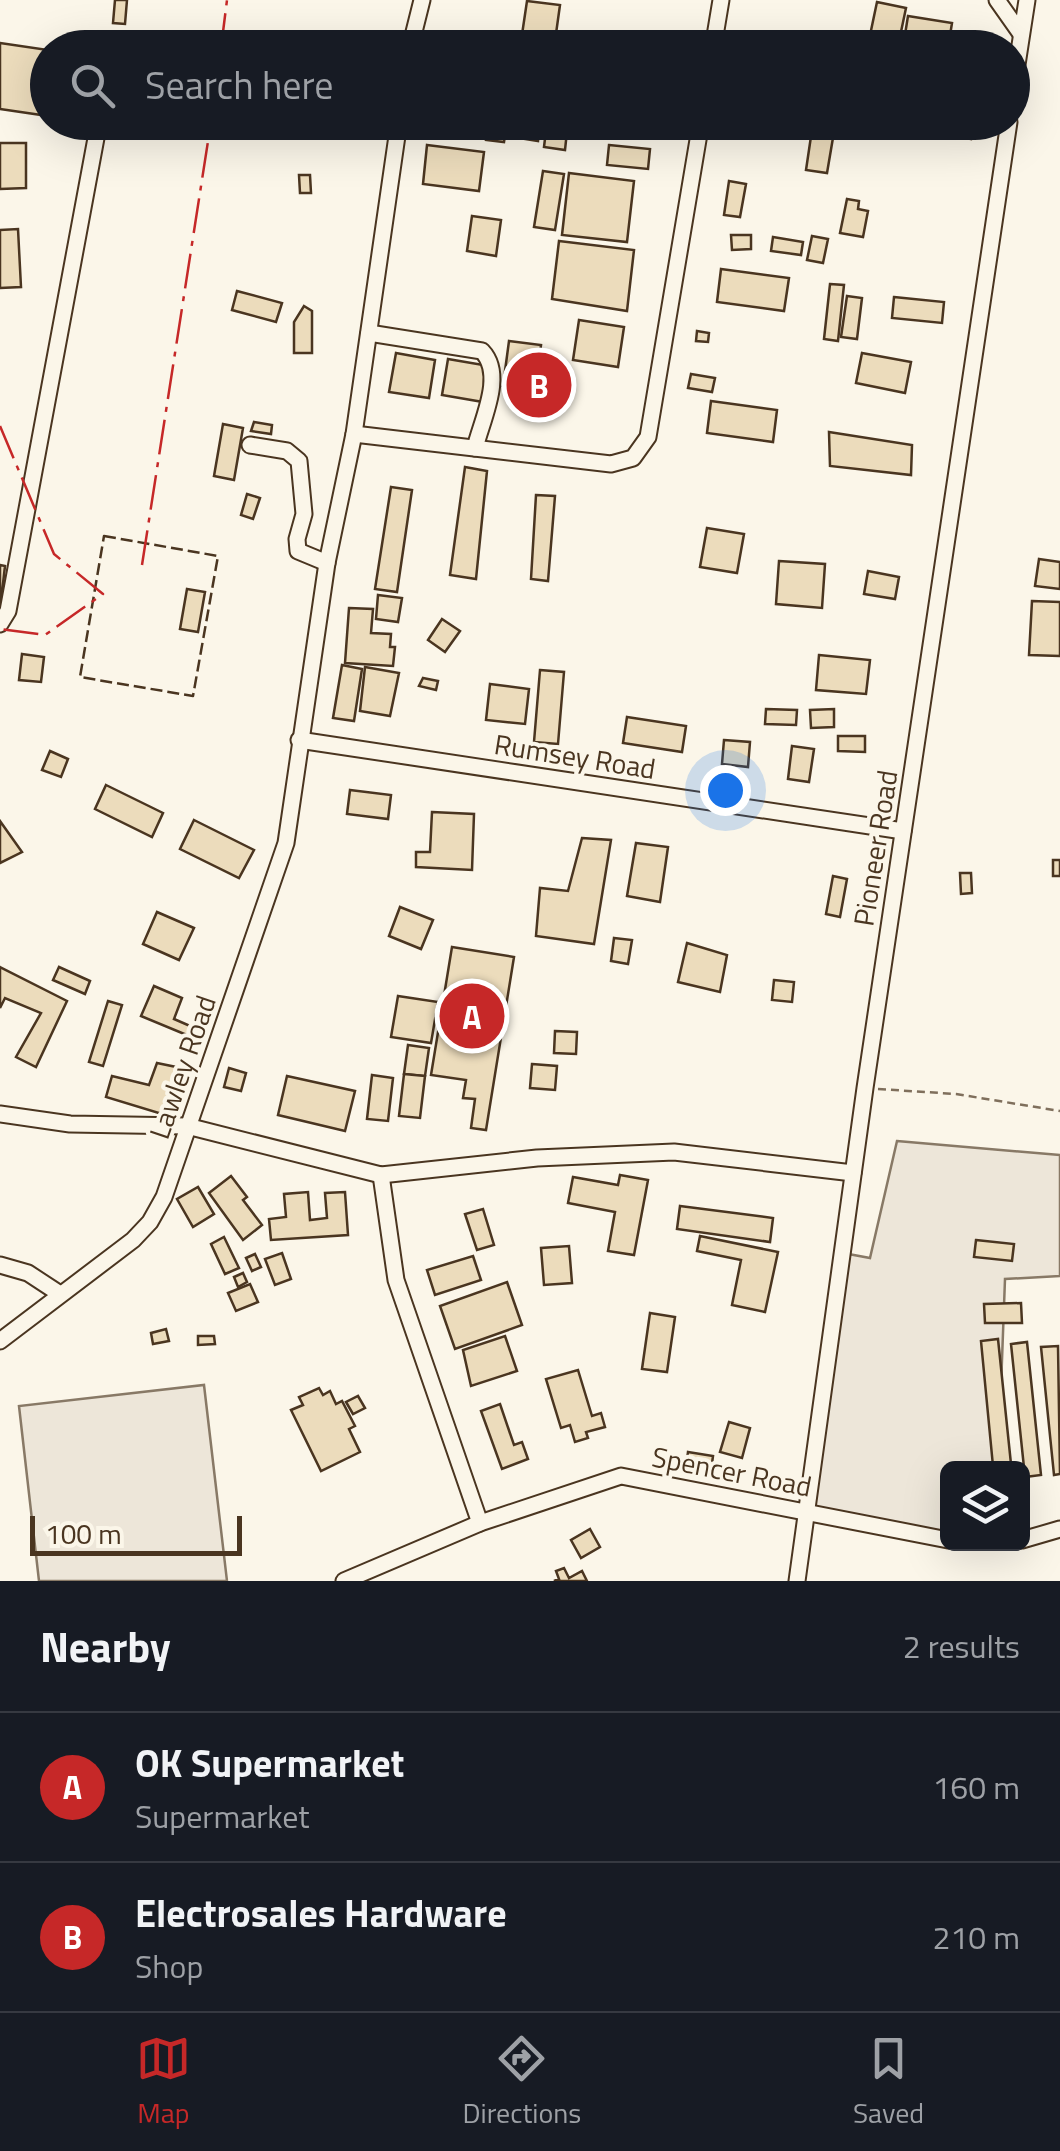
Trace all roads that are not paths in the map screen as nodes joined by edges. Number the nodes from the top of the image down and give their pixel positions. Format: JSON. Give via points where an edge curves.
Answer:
{"nodes":[{"id":1,"x":422,"y":0,"type":"edge"},
{"id":2,"x":722,"y":0,"type":"edge"},
{"id":3,"x":997,"y":0,"type":"edge"},
{"id":4,"x":1027,"y":0,"type":"edge"},
{"id":5,"x":414,"y":30,"type":"edge"},
{"id":6,"x":717,"y":30,"type":"edge"},
{"id":7,"x":1019,"y":30,"type":"edge"},
{"id":8,"x":1023,"y":30,"type":"edge"},
{"id":9,"x":96,"y":140,"type":"edge"},
{"id":10,"x":396,"y":140,"type":"edge"},
{"id":11,"x":698,"y":140,"type":"edge"},
{"id":12,"x":1006,"y":140,"type":"edge"},
{"id":13,"x":369,"y":332,"type":"junction"},
{"id":14,"x":354,"y":434,"type":"junction"},
{"id":15,"x":250,"y":445,"type":"dead end"},
{"id":16,"x":475,"y":448,"type":"junction"},
{"id":17,"x":0,"y":544,"type":"edge"},
{"id":18,"x":19,"y":548,"type":"junction"},
{"id":19,"x":328,"y":563,"type":"junction"},
{"id":20,"x":0,"y":624,"type":"edge"},
{"id":21,"x":300,"y":740,"type":"junction"},
{"id":22,"x":903,"y":831,"type":"junction"},
{"id":23,"x":0,"y":1114,"type":"edge"},
{"id":24,"x":187,"y":1126,"type":"junction"},
{"id":25,"x":854,"y":1173,"type":"junction"},
{"id":26,"x":381,"y":1175,"type":"junction"},
{"id":27,"x":0,"y":1266,"type":"edge"},
{"id":28,"x":60,"y":1294,"type":"junction"},
{"id":29,"x":0,"y":1341,"type":"edge"},
{"id":30,"x":806,"y":1511,"type":"junction"},
{"id":31,"x":480,"y":1522,"type":"junction"},
{"id":32,"x":1060,"y":1528,"type":"edge"},
{"id":33,"x":1030,"y":1537,"type":"edge"},
{"id":34,"x":940,"y":1538,"type":"edge"},
{"id":35,"x":344,"y":1581,"type":"edge"},
{"id":36,"x":797,"y":1581,"type":"edge"}],
"edges":[{"from":1,"to":5,"type":"street"},
{"from":2,"to":6,"type":"street"},
{"from":3,"to":7,"type":"street"},
{"from":4,"to":8,"type":"street"},
{"from":9,"to":18,"type":"street"},
{"from":10,"to":13,"type":"street","name":"Lawley Road"},
{"from":11,"to":16,"type":"street","via":[[641,448],[633,458],[611,464]]},
{"from":12,"to":22,"type":"street","name":"Pioneer Road"},
{"from":13,"to":14,"type":"street","name":"Lawley Road"},
{"from":13,"to":16,"type":"street","via":[[482,351],[490,359],[494,375]]},
{"from":14,"to":16,"type":"street"},
{"from":14,"to":19,"type":"street","name":"Lawley Road"},
{"from":15,"to":19,"type":"street","via":[[287,451],[299,461],[304,514],[298,552]]},
{"from":17,"to":18,"type":"street"},
{"from":18,"to":20,"type":"street"},
{"from":19,"to":21,"type":"street","name":"Lawley Road"},
{"from":21,"to":22,"type":"street","name":"Rumsey Road"},
{"from":21,"to":24,"type":"street","name":"Lawley Road","via":[[286,843]]},
{"from":22,"to":25,"type":"street","name":"Pioneer Road"},
{"from":23,"to":24,"type":"street","via":[[70,1124]]},
{"from":24,"to":26,"type":"street"},
{"from":24,"to":28,"type":"street","name":"Lawley Road","via":[[150,1222]]},
{"from":25,"to":26,"type":"street","via":[[674,1152]]},
{"from":25,"to":30,"type":"street","name":"Pioneer Road"},
{"from":26,"to":31,"type":"street","via":[[396,1280]]},
{"from":27,"to":28,"type":"street","via":[[28,1273]]},
{"from":28,"to":29,"type":"street","name":"Lawley Road"},
{"from":30,"to":31,"type":"street","name":"Spencer Road","via":[[621,1476]]},
{"from":30,"to":34,"type":"street","name":"Spencer Road"},
{"from":30,"to":36,"type":"street","name":"Pioneer Road"},
{"from":31,"to":35,"type":"street","name":"Spencer Road"},
{"from":32,"to":33,"type":"street"}]}
